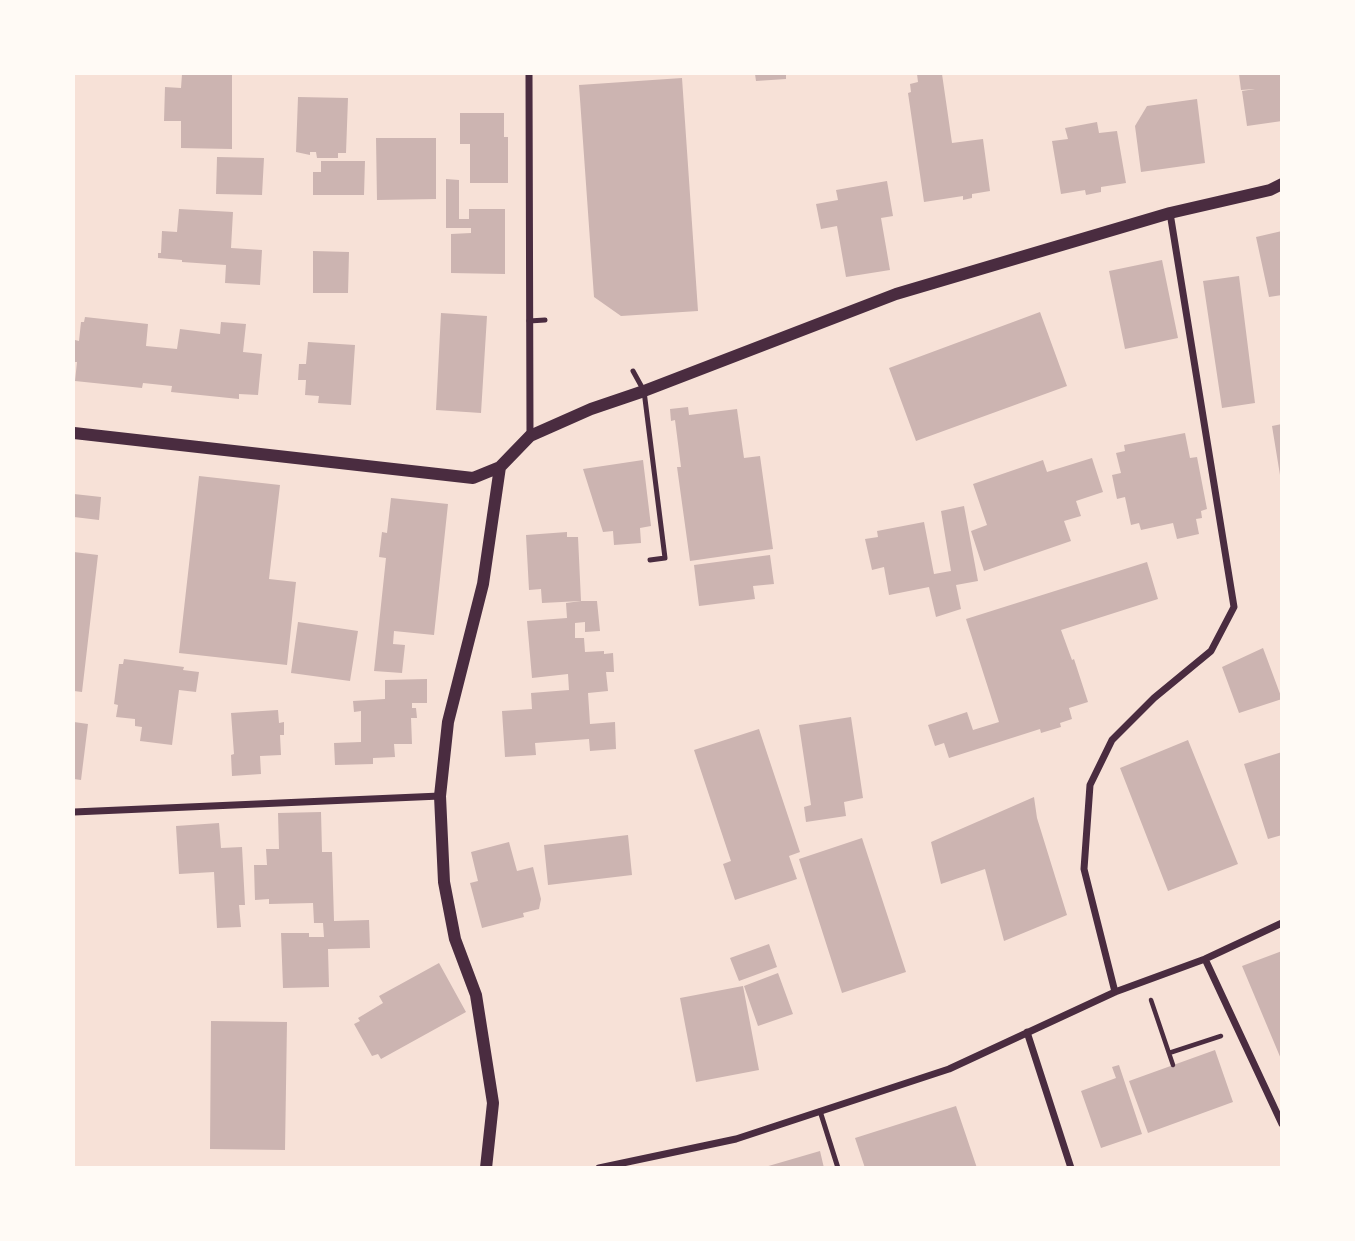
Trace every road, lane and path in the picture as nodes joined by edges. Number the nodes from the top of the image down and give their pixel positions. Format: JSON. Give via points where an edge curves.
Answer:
{"nodes":[{"id":1,"x":529,"y":74,"type":"edge"},
{"id":2,"x":1282,"y":184,"type":"edge"},
{"id":3,"x":1170,"y":213,"type":"junction"},
{"id":4,"x":545,"y":320,"type":"dead end"},
{"id":5,"x":530,"y":321,"type":"junction"},
{"id":6,"x":633,"y":371,"type":"dead end"},
{"id":7,"x":644,"y":391,"type":"junction"},
{"id":8,"x":74,"y":433,"type":"edge"},
{"id":9,"x":530,"y":436,"type":"junction"},
{"id":10,"x":500,"y":467,"type":"junction"},
{"id":11,"x":650,"y":560,"type":"dead end"},
{"id":12,"x":440,"y":796,"type":"junction"},
{"id":13,"x":74,"y":811,"type":"edge"},
{"id":14,"x":1282,"y":923,"type":"edge"},
{"id":15,"x":1205,"y":959,"type":"junction"},
{"id":16,"x":1115,"y":992,"type":"junction"},
{"id":17,"x":1154,"y":1010,"type":"dead end"},
{"id":18,"x":1238,"y":1030,"type":"junction"},
{"id":19,"x":1027,"y":1032,"type":"junction"},
{"id":20,"x":1169,"y":1053,"type":"junction"},
{"id":21,"x":1173,"y":1065,"type":"dead end"},
{"id":22,"x":820,"y":1111,"type":"junction"},
{"id":23,"x":1282,"y":1124,"type":"edge"},
{"id":24,"x":486,"y":1167,"type":"edge"},
{"id":25,"x":599,"y":1167,"type":"edge"},
{"id":26,"x":838,"y":1167,"type":"edge"},
{"id":27,"x":1072,"y":1167,"type":"edge"}],
"edges":[{"from":1,"to":5,"type":"street"},
{"from":2,"to":3,"type":"street"},
{"from":3,"to":7,"type":"street","via":[[896,294]]},
{"from":3,"to":16,"type":"street","via":[[1234,607],[1211,651],[1112,740],[1090,785],[1084,869]]},
{"from":4,"to":5,"type":"lane"},
{"from":5,"to":9,"type":"street"},
{"from":6,"to":7,"type":"lane"},
{"from":7,"to":9,"type":"street"},
{"from":7,"to":11,"type":"lane","via":[[665,558]]},
{"from":8,"to":10,"type":"street","via":[[473,478]]},
{"from":9,"to":10,"type":"street"},
{"from":10,"to":12,"type":"street","via":[[483,584],[448,722]]},
{"from":12,"to":13,"type":"street"},
{"from":12,"to":24,"type":"street","via":[[444,882],[455,939],[476,995],[493,1103]]},
{"from":14,"to":15,"type":"street"},
{"from":15,"to":16,"type":"street"},
{"from":15,"to":18,"type":"street"},
{"from":16,"to":19,"type":"street"},
{"from":17,"to":20,"type":"path"},
{"from":18,"to":20,"type":"path"},
{"from":18,"to":23,"type":"street"},
{"from":19,"to":22,"type":"street","via":[[949,1069]]},
{"from":19,"to":27,"type":"street"},
{"from":20,"to":21,"type":"path"},
{"from":22,"to":25,"type":"street","via":[[736,1139]]},
{"from":22,"to":26,"type":"lane"}]}
